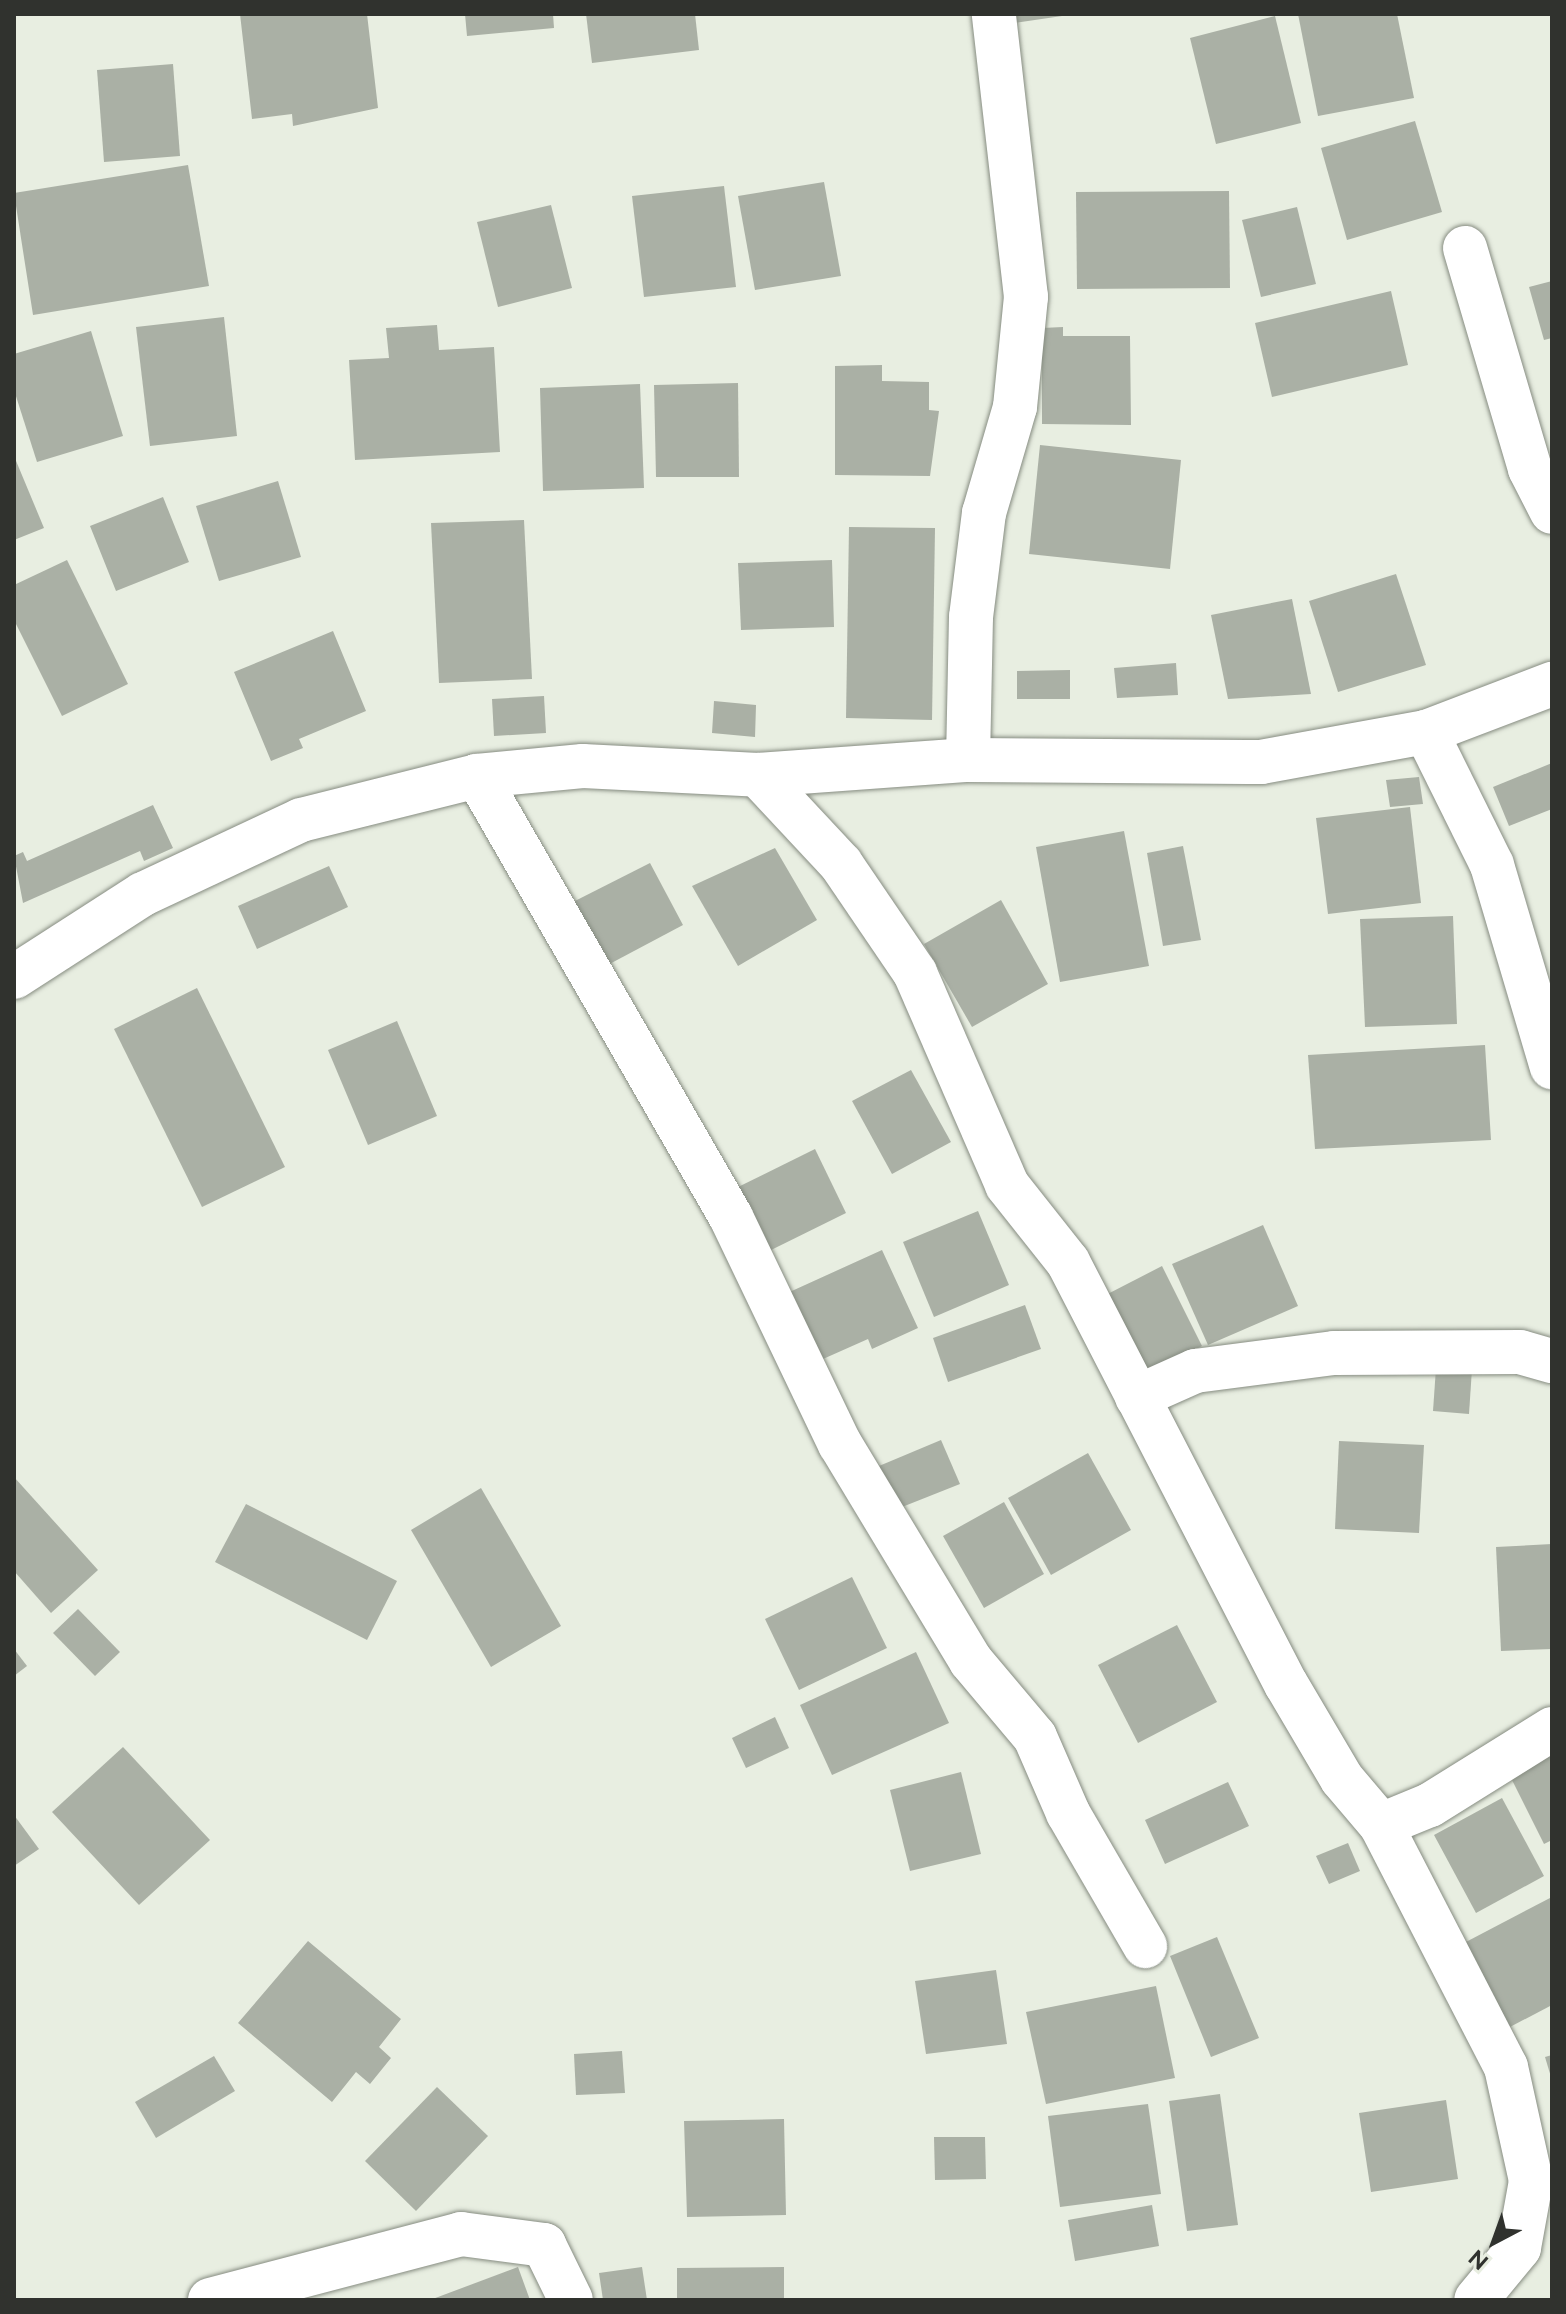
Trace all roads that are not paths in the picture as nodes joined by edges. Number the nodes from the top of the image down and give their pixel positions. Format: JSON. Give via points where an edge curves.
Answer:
{"nodes":[{"id":1,"x":994,"y":14,"type":"edge"},
{"id":2,"x":1465,"y":248,"type":"dead end"},
{"id":3,"x":1552,"y":512,"type":"edge"},
{"id":4,"x":1552,"y":684,"type":"edge"},
{"id":5,"x":1426,"y":732,"type":"junction"},
{"id":6,"x":968,"y":760,"type":"junction"},
{"id":7,"x":758,"y":775,"type":"junction"},
{"id":8,"x":477,"y":776,"type":"junction"},
{"id":9,"x":18,"y":962,"type":"edge"},
{"id":10,"x":1552,"y":1067,"type":"edge"},
{"id":11,"x":1552,"y":1361,"type":"edge"},
{"id":12,"x":1137,"y":1397,"type":"junction"},
{"id":13,"x":1552,"y":1729,"type":"edge"},
{"id":14,"x":1381,"y":1825,"type":"junction"},
{"id":15,"x":1145,"y":1946,"type":"dead end"},
{"id":16,"x":1535,"y":2254,"type":"edge"},
{"id":17,"x":210,"y":2300,"type":"edge"},
{"id":18,"x":571,"y":2300,"type":"edge"},
{"id":19,"x":1476,"y":2300,"type":"edge"}],
"edges":[{"from":1,"to":6,"type":"street","via":[[1026,297],[1015,407],[980,543]]},
{"from":2,"to":3,"type":"street","via":[[1530,469]]},
{"from":4,"to":5,"type":"street"},
{"from":5,"to":6,"type":"street","via":[[1261,762]]},
{"from":5,"to":10,"type":"street","via":[[1492,865]]},
{"from":6,"to":7,"type":"street"},
{"from":7,"to":8,"type":"street","via":[[583,766]]},
{"from":7,"to":12,"type":"street","via":[[841,864],[915,973],[1007,1185],[1068,1262]]},
{"from":8,"to":9,"type":"street","via":[[301,820],[143,894]]},
{"from":8,"to":15,"type":"street","via":[[731,1217],[840,1444],[971,1661],[1035,1737],[1068,1813]]},
{"from":11,"to":12,"type":"street","via":[[1520,1352],[1334,1353],[1195,1371]]},
{"from":12,"to":14,"type":"street","via":[[1286,1684],[1342,1779]]},
{"from":13,"to":14,"type":"street","via":[[1430,1805]]},
{"from":14,"to":16,"type":"street","via":[[1506,2067],[1531,2181]]},
{"from":16,"to":19,"type":"street"},
{"from":17,"to":18,"type":"street","via":[[461,2234],[544,2245]]}]}
